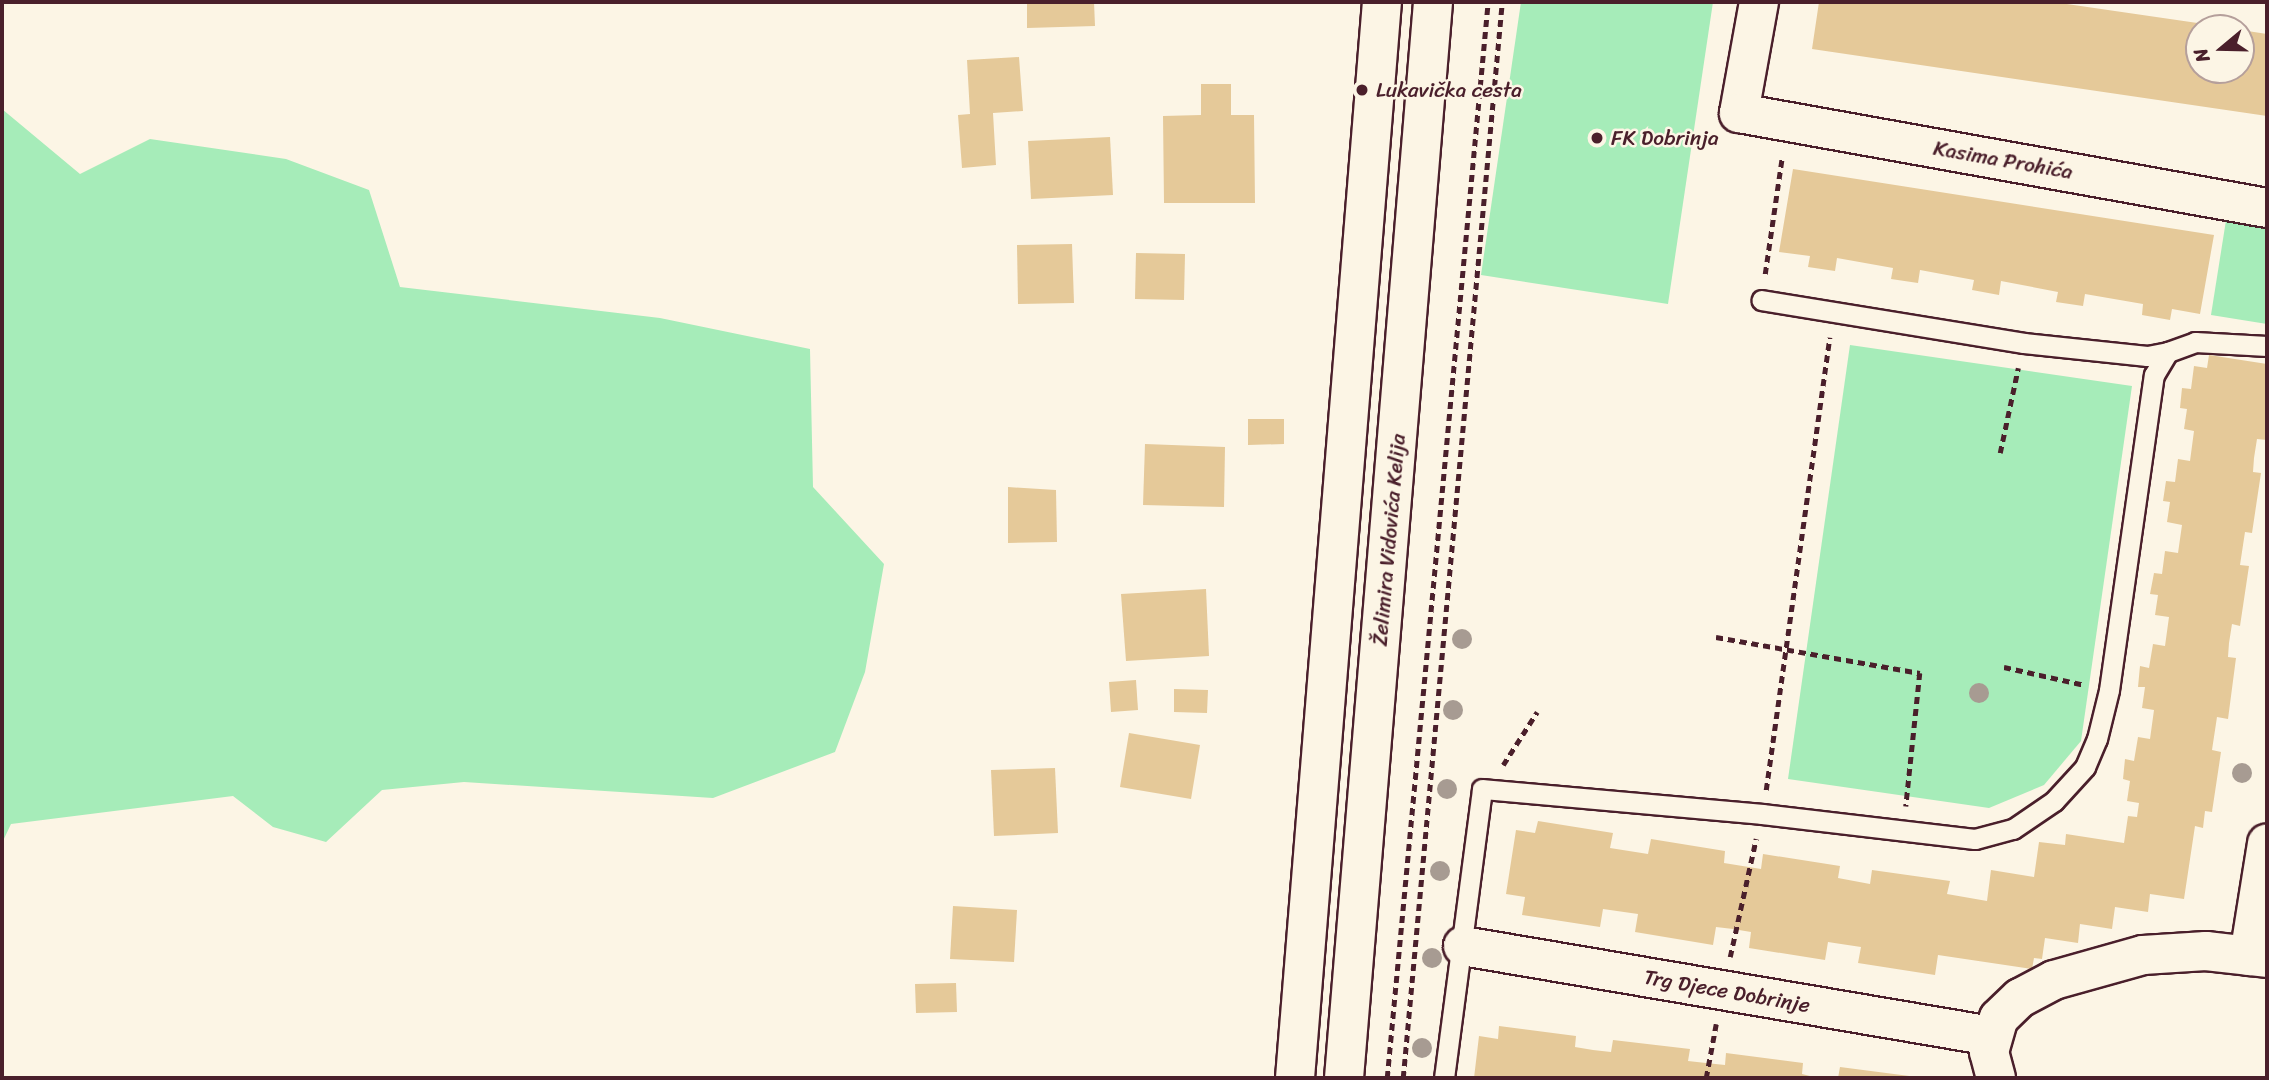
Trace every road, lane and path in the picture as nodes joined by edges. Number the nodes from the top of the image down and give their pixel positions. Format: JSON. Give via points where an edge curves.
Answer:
{"nodes":[{"id":1,"x":1382,"y":2,"type":"edge"},
{"id":2,"x":1433,"y":2,"type":"edge"},
{"id":3,"x":1488,"y":2,"type":"edge"},
{"id":4,"x":1502,"y":2,"type":"edge"},
{"id":5,"x":1759,"y":2,"type":"edge"},
{"id":6,"x":1788,"y":121,"type":"junction"},
{"id":7,"x":2267,"y":208,"type":"edge"},
{"id":8,"x":1762,"y":300,"type":"joint"},
{"id":9,"x":1833,"y":312,"type":"junction"},
{"id":10,"x":2024,"y":343,"type":"junction"},
{"id":11,"x":2267,"y":346,"type":"edge"},
{"id":12,"x":2168,"y":352,"type":"junction"},
{"id":13,"x":2000,"y":453,"type":"dead end"},
{"id":14,"x":1716,"y":636,"type":"dead end"},
{"id":15,"x":1788,"y":651,"type":"junction"},
{"id":16,"x":2004,"y":667,"type":"dead end"},
{"id":17,"x":2109,"y":690,"type":"junction"},
{"id":18,"x":1537,"y":712,"type":"dead end"},
{"id":19,"x":1488,"y":789,"type":"junction"},
{"id":20,"x":1762,"y":814,"type":"junction"},
{"id":21,"x":1903,"y":831,"type":"junction"},
{"id":22,"x":2267,"y":843,"type":"edge"},
{"id":23,"x":1463,"y":946,"type":"junction"},
{"id":24,"x":2258,"y":957,"type":"edge"},
{"id":25,"x":1723,"y":990,"type":"junction"},
{"id":26,"x":1991,"y":1036,"type":"junction"},
{"id":27,"x":1295,"y":1078,"type":"edge"},
{"id":28,"x":1344,"y":1078,"type":"edge"},
{"id":29,"x":1387,"y":1078,"type":"edge"},
{"id":30,"x":1403,"y":1078,"type":"edge"},
{"id":31,"x":1444,"y":1078,"type":"edge"},
{"id":32,"x":1706,"y":1078,"type":"edge"},
{"id":33,"x":1996,"y":1078,"type":"edge"}],
"edges":[{"from":1,"to":27,"type":"main road"},
{"from":2,"to":28,"type":"main road","name":"Želimira Vidovića Kelija"},
{"from":3,"to":29,"type":"path"},
{"from":4,"to":30,"type":"path"},
{"from":5,"to":6,"type":"main road","name":"Kasima Prohića","via":[[1739,113]]},
{"from":6,"to":7,"type":"main road","name":"Kasima Prohića"},
{"from":6,"to":8,"type":"path"},
{"from":8,"to":9,"type":"lane"},
{"from":9,"to":10,"type":"lane"},
{"from":9,"to":15,"type":"path"},
{"from":10,"to":12,"type":"lane","via":[[2147,356]]},
{"from":10,"to":13,"type":"path"},
{"from":11,"to":12,"type":"lane","via":[[2195,342]]},
{"from":12,"to":17,"type":"lane","via":[[2154,375]]},
{"from":14,"to":15,"type":"path"},
{"from":15,"to":20,"type":"path"},
{"from":15,"to":21,"type":"path","via":[[1920,673]]},
{"from":16,"to":17,"type":"path"},
{"from":17,"to":21,"type":"lane","via":[[2085,767],[2054,801],[2013,829],[1975,839]]},
{"from":18,"to":19,"type":"path"},
{"from":19,"to":20,"type":"lane"},
{"from":19,"to":23,"type":"lane","via":[[1482,789]]},
{"from":20,"to":21,"type":"lane"},
{"from":20,"to":25,"type":"path"},
{"from":22,"to":24,"type":"main road"},
{"from":23,"to":25,"type":"main road","name":"Trg Djece Dobrinje"},
{"from":23,"to":31,"type":"lane"},
{"from":24,"to":26,"type":"main road","via":[[2173,952],[2085,969],[2020,998],[1999,1018]]},
{"from":25,"to":26,"type":"main road","name":"Trg Djece Dobrinje"},
{"from":25,"to":32,"type":"path"},
{"from":26,"to":33,"type":"main road","via":[[1989,1052]]}]}
